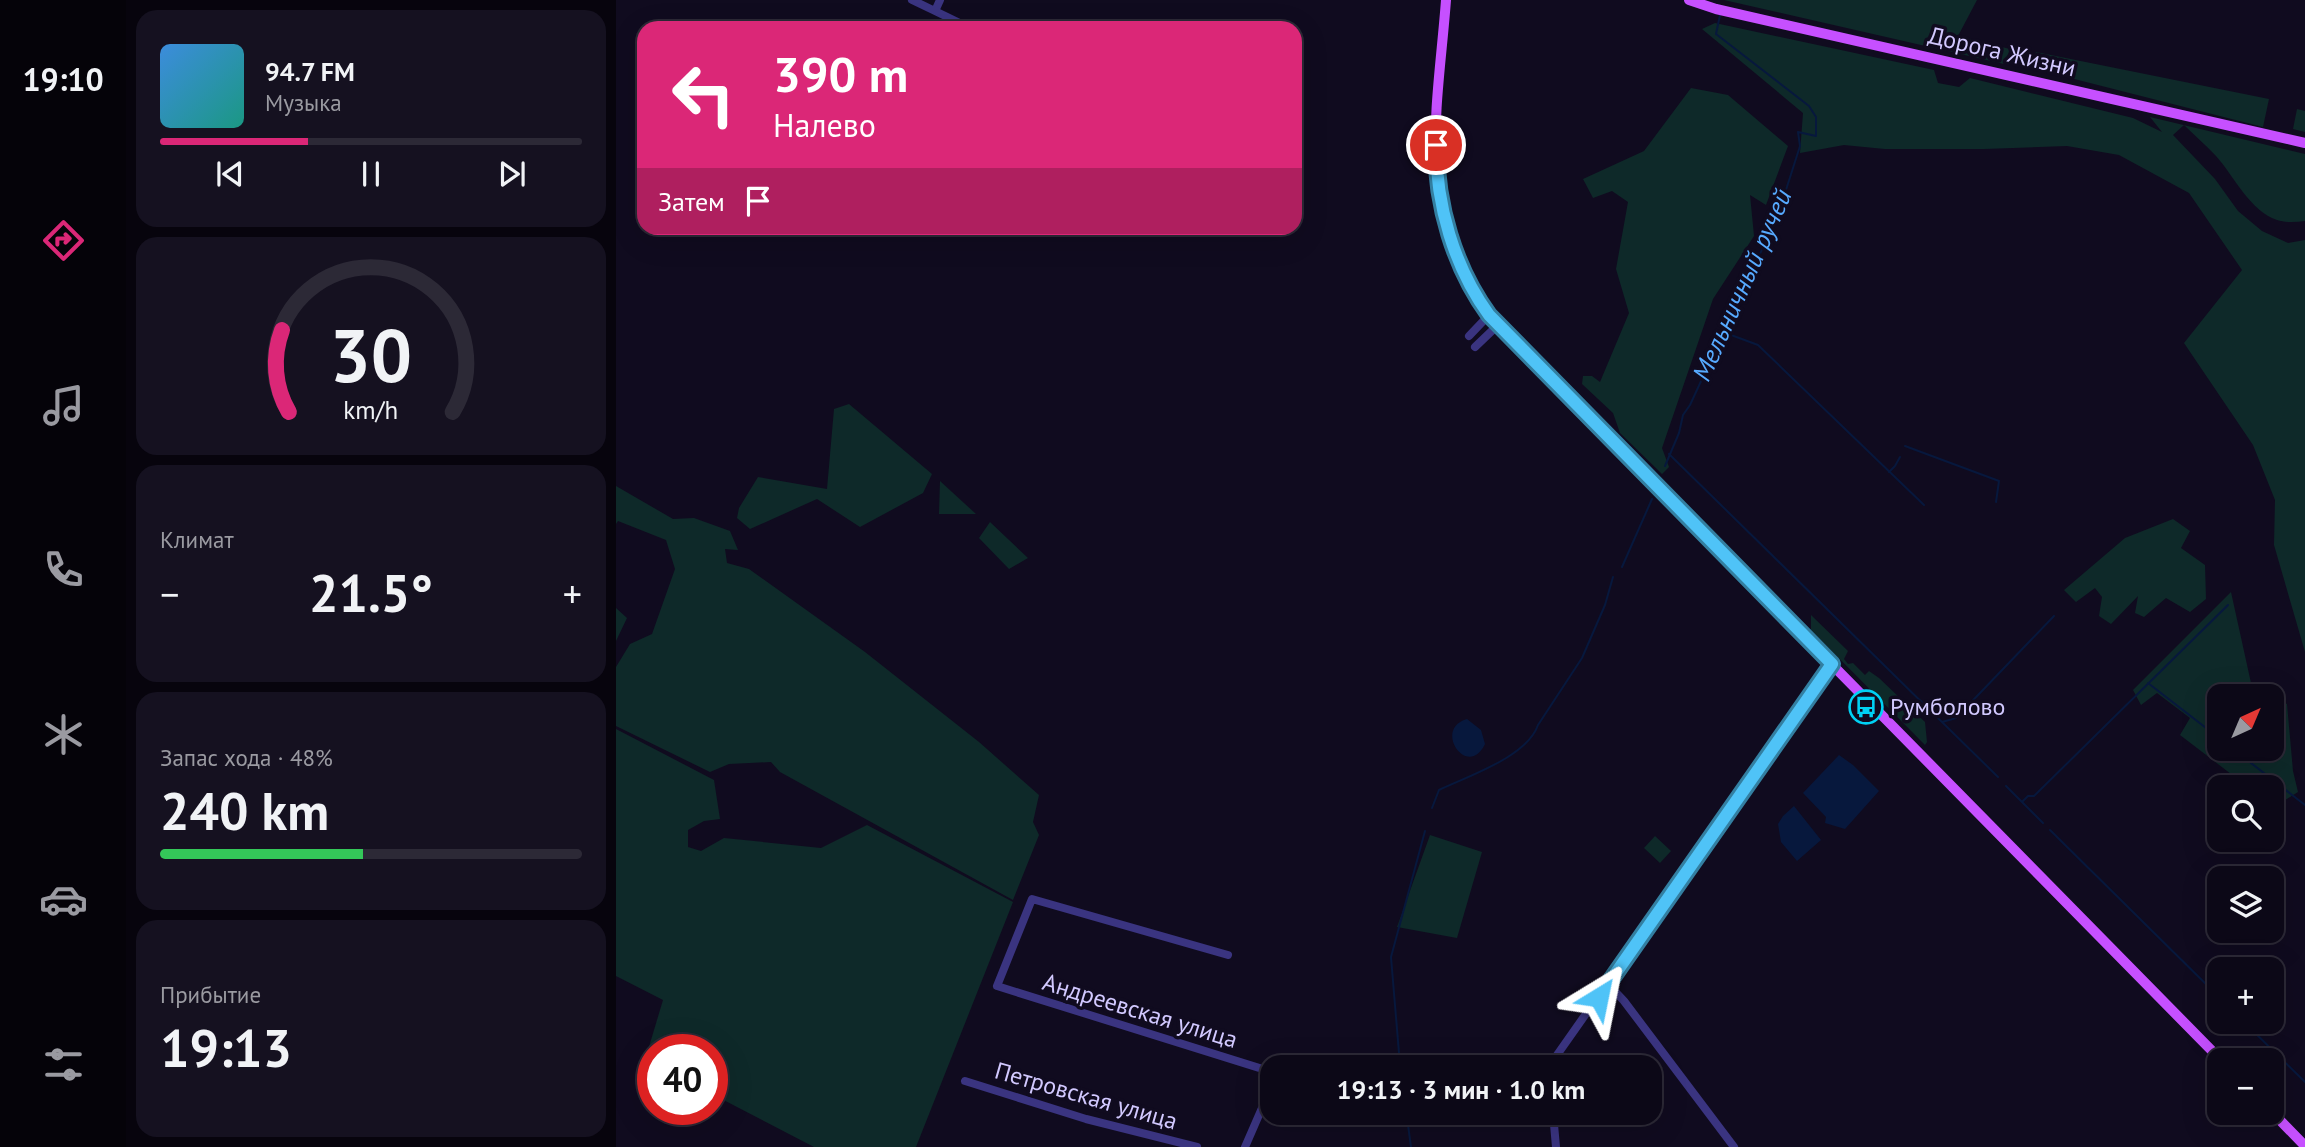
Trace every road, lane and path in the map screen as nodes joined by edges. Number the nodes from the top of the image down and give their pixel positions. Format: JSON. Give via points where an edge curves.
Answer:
{"nodes":[{"id":1,"x":912,"y":0,"type":"edge"},
{"id":2,"x":940,"y":0,"type":"edge"},
{"id":3,"x":1446,"y":0,"type":"edge"},
{"id":4,"x":1689,"y":0,"type":"edge"},
{"id":5,"x":935,"y":11,"type":"junction"},
{"id":6,"x":956,"y":21,"type":"edge"},
{"id":7,"x":2305,"y":143,"type":"edge"},
{"id":8,"x":1489,"y":315,"type":"junction"},
{"id":9,"x":1498,"y":325,"type":"junction"},
{"id":10,"x":1469,"y":336,"type":"dead end"},
{"id":11,"x":1475,"y":347,"type":"dead end"},
{"id":12,"x":1832,"y":664,"type":"junction"},
{"id":13,"x":1228,"y":955,"type":"dead end"},
{"id":14,"x":1608,"y":984,"type":"junction"},
{"id":15,"x":2209,"y":1048,"type":"edge"},
{"id":16,"x":1557,"y":1055,"type":"edge"},
{"id":17,"x":1260,"y":1068,"type":"edge"},
{"id":18,"x":965,"y":1081,"type":"dead end"},
{"id":19,"x":1260,"y":1113,"type":"edge"},
{"id":20,"x":2284,"y":1124,"type":"edge"},
{"id":21,"x":1554,"y":1125,"type":"edge"},
{"id":22,"x":2305,"y":1146,"type":"edge"},
{"id":23,"x":1197,"y":1147,"type":"edge"},
{"id":24,"x":1245,"y":1147,"type":"edge"},
{"id":25,"x":1556,"y":1147,"type":"edge"},
{"id":26,"x":1734,"y":1147,"type":"edge"}],
"edges":[{"from":1,"to":5,"type":"street"},
{"from":2,"to":5,"type":"street"},
{"from":3,"to":8,"type":"main road","via":[[1436,167],[1451,240]]},
{"from":4,"to":7,"type":"main road","name":"Дорога Жизни"},
{"from":5,"to":6,"type":"street"},
{"from":8,"to":9,"type":"main road"},
{"from":8,"to":10,"type":"street"},
{"from":9,"to":11,"type":"street"},
{"from":9,"to":12,"type":"main road"},
{"from":12,"to":14,"type":"street"},
{"from":12,"to":15,"type":"main road"},
{"from":13,"to":17,"type":"street","name":"Андреевская улица","via":[[1032,899],[997,986]]},
{"from":14,"to":16,"type":"street"},
{"from":14,"to":26,"type":"street"},
{"from":18,"to":23,"type":"street","name":"Петровская улица"},
{"from":19,"to":24,"type":"street"},
{"from":20,"to":22,"type":"main road"},
{"from":21,"to":25,"type":"street"}]}
